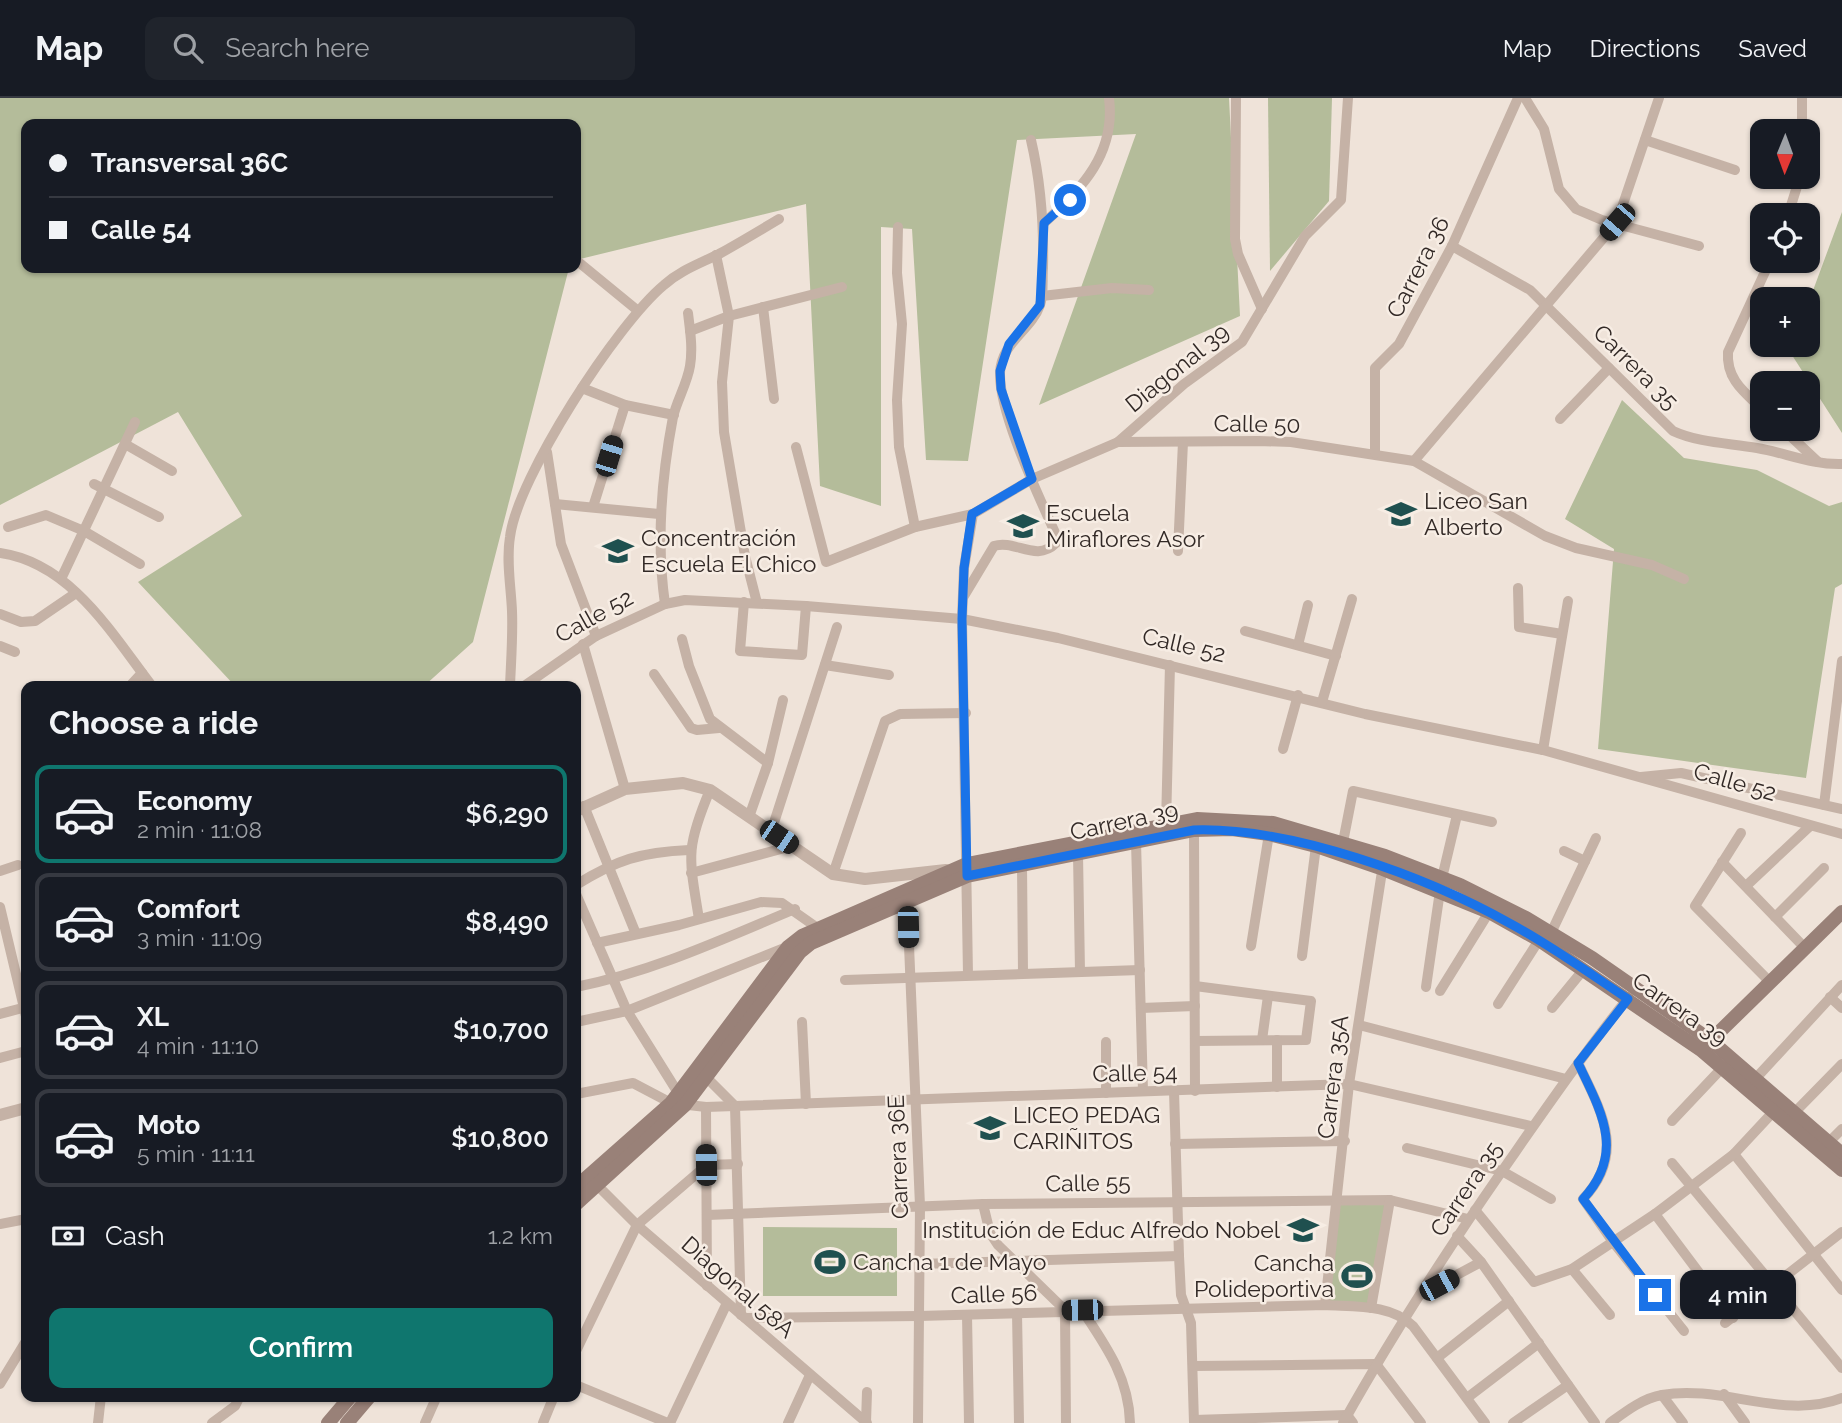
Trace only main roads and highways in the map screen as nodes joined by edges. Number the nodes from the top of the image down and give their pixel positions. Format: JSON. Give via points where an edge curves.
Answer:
{"nodes":[{"id":1,"x":1384,"y":862,"type":"junction"},
{"id":2,"x":964,"y":869,"type":"junction"},
{"id":3,"x":1441,"y":884,"type":"junction"},
{"id":4,"x":907,"y":896,"type":"junction"},
{"id":5,"x":1842,"y":912,"type":"edge"},
{"id":6,"x":1545,"y":937,"type":"junction"},
{"id":7,"x":1632,"y":993,"type":"junction"},
{"id":8,"x":1706,"y":1045,"type":"junction"},
{"id":9,"x":678,"y":1100,"type":"junction"},
{"id":10,"x":1842,"y":1154,"type":"edge"},
{"id":11,"x":1842,"y":1170,"type":"edge"},
{"id":12,"x":593,"y":1181,"type":"junction"},
{"id":13,"x":581,"y":1186,"type":"edge"},
{"id":14,"x":581,"y":1197,"type":"edge"},
{"id":15,"x":346,"y":1402,"type":"edge"},
{"id":16,"x":365,"y":1402,"type":"edge"},
{"id":17,"x":328,"y":1423,"type":"edge"},
{"id":18,"x":347,"y":1423,"type":"edge"}],
"edges":[{"from":1,"to":2,"type":"main road","name":"Carrera 39","via":[[1232,829],[1194,830],[1022,865]]},
{"from":1,"to":2,"type":"main road","name":"Carrera 39","via":[[1343,842],[1273,823],[1214,817]]},
{"from":1,"to":3,"type":"main road","name":"Carrera 39"},
{"from":2,"to":4,"type":"main road","name":"Carrera 39"},
{"from":3,"to":6,"type":"main road","name":"Carrera 39"},
{"from":3,"to":6,"type":"main road","name":"Carrera 39","via":[[1495,901]]},
{"from":4,"to":9,"type":"main road","name":"Carrera 39","via":[[800,952],[706,1077]]},
{"from":4,"to":9,"type":"main road","name":"Carrera 39","via":[[819,929],[788,947]]},
{"from":5,"to":8,"type":"main road"},
{"from":6,"to":7,"type":"main road","name":"Carrera 39"},
{"from":6,"to":7,"type":"main road","name":"Carrera 39","via":[[1584,969]]},
{"from":7,"to":8,"type":"main road","name":"Carrera 39"},
{"from":8,"to":10,"type":"main road","name":"Carrera 39","via":[[1757,1077]]},
{"from":8,"to":11,"type":"main road","name":"Carrera 39","via":[[1723,1067]]},
{"from":9,"to":12,"type":"main road","name":"Carrera 39"},
{"from":12,"to":13,"type":"main road","name":"Carrera 39"},
{"from":12,"to":14,"type":"main road","name":"Carrera 39"},
{"from":15,"to":17,"type":"main road"},
{"from":16,"to":18,"type":"main road"}]}
